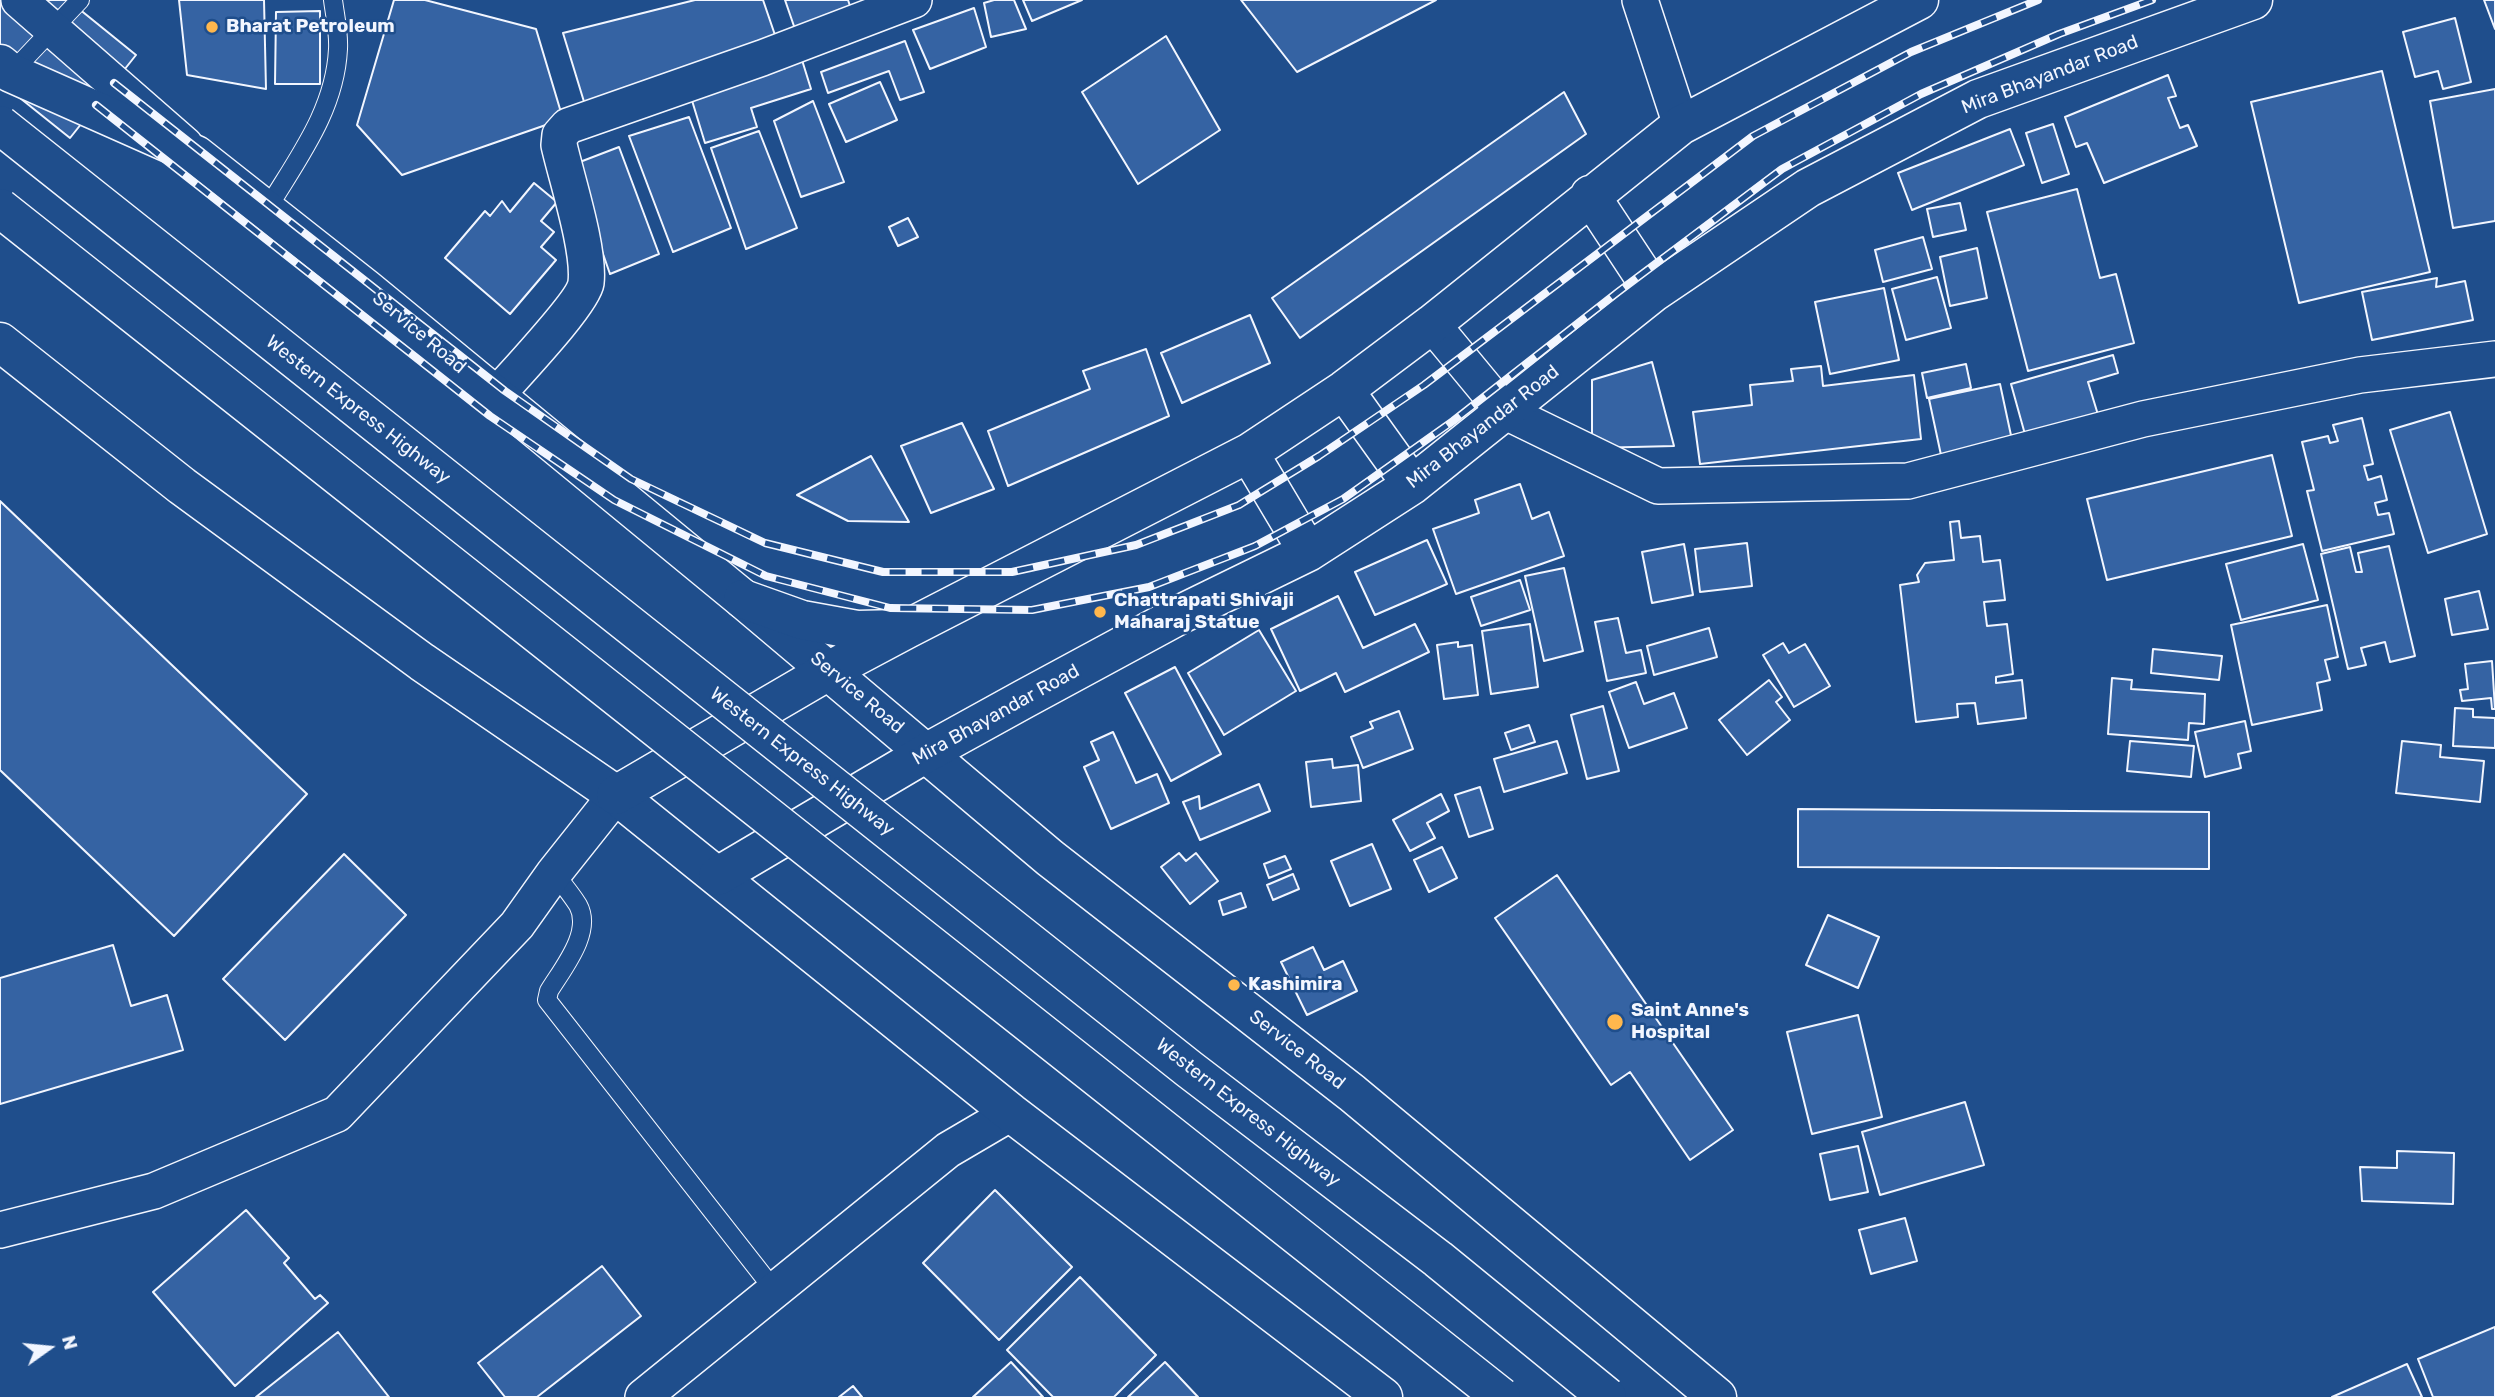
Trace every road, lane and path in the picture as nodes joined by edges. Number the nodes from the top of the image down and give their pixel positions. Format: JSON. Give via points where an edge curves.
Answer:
{"nodes":[{"id":1,"x":19,"y":0,"type":"edge"},
{"id":2,"x":80,"y":0,"type":"edge"},
{"id":3,"x":333,"y":0,"type":"edge"},
{"id":4,"x":914,"y":0,"type":"edge"},
{"id":5,"x":1640,"y":0,"type":"edge"},
{"id":6,"x":2253,"y":0,"type":"edge"},
{"id":7,"x":1911,"y":2,"type":"edge"},
{"id":8,"x":54,"y":28,"type":"junction"},
{"id":9,"x":6,"y":69,"type":"edge"},
{"id":10,"x":0,"y":125,"type":"edge"},
{"id":11,"x":1681,"y":125,"type":"junction"},
{"id":12,"x":196,"y":155,"type":"junction"},
{"id":13,"x":1590,"y":195,"type":"junction"},
{"id":14,"x":0,"y":208,"type":"edge"},
{"id":15,"x":266,"y":211,"type":"junction"},
{"id":16,"x":1654,"y":292,"type":"junction"},
{"id":17,"x":1432,"y":324,"type":"junction"},
{"id":18,"x":0,"y":342,"type":"edge"},
{"id":19,"x":2495,"y":359,"type":"edge"},
{"id":20,"x":1344,"y":390,"type":"junction"},
{"id":21,"x":495,"y":397,"type":"junction"},
{"id":22,"x":1504,"y":411,"type":"junction"},
{"id":23,"x":1249,"y":453,"type":"junction"},
{"id":24,"x":1412,"y":485,"type":"junction"},
{"id":25,"x":1308,"y":552,"type":"junction"},
{"id":26,"x":743,"y":599,"type":"junction"},
{"id":27,"x":907,"y":629,"type":"junction"},
{"id":28,"x":830,"y":670,"type":"junction"},
{"id":29,"x":928,"y":752,"type":"junction"},
{"id":30,"x":616,"y":795,"type":"junction"},
{"id":31,"x":554,"y":873,"type":"junction"},
{"id":32,"x":718,"y":876,"type":"junction"},
{"id":33,"x":1011,"y":1114,"type":"junction"},
{"id":34,"x":0,"y":1230,"type":"edge"},
{"id":35,"x":775,"y":1291,"type":"junction"},
{"id":36,"x":643,"y":1397,"type":"edge"},
{"id":37,"x":1383,"y":1397,"type":"edge"},
{"id":38,"x":1501,"y":1397,"type":"edge"},
{"id":39,"x":1607,"y":1397,"type":"edge"},
{"id":40,"x":1717,"y":1397,"type":"edge"}],
"edges":[{"from":1,"to":8,"type":"street"},
{"from":2,"to":8,"type":"lane"},
{"from":3,"to":15,"type":"lane","via":[[339,46],[333,89],[314,132]]},
{"from":4,"to":21,"type":"street","via":[[568,126],[559,145],[582,242],[586,285],[576,304]]},
{"from":5,"to":11,"type":"street"},
{"from":6,"to":16,"type":"main road","name":"Mira Bhayandar Road","via":[[1978,99],[1808,188]]},
{"from":7,"to":11,"type":"main road"},
{"from":8,"to":9,"type":"lane"},
{"from":8,"to":12,"type":"street"},
{"from":9,"to":12,"type":"main road","name":"Service Road"},
{"from":10,"to":39,"type":"main road","name":"Western Express Highway","bridge":true},
{"from":11,"to":13,"type":"main road"},
{"from":12,"to":15,"type":"main road","name":"Service Road"},
{"from":13,"to":16,"type":"main road"},
{"from":13,"to":17,"type":"main road"},
{"from":14,"to":38,"type":"main road","bridge":true},
{"from":15,"to":21,"type":"main road","name":"Service Road"},
{"from":16,"to":22,"type":"main road","name":"Mira Bhayandar Road"},
{"from":17,"to":20,"type":"main road"},
{"from":17,"to":22,"type":"street"},
{"from":18,"to":30,"type":"main road","via":[[182,486],[422,662]]},
{"from":19,"to":22,"type":"street","via":[[2360,375],[2143,419],[1908,481],[1658,486]]},
{"from":20,"to":23,"type":"main road"},
{"from":20,"to":24,"type":"main road"},
{"from":21,"to":26,"type":"main road","name":"Service Road"},
{"from":22,"to":24,"type":"main road","name":"Mira Bhayandar Road"},
{"from":23,"to":25,"type":"main road"},
{"from":23,"to":27,"type":"main road"},
{"from":24,"to":25,"type":"main road","name":"Mira Bhayandar Road"},
{"from":25,"to":29,"type":"main road","name":"Mira Bhayandar Road","via":[[1183,613]]},
{"from":26,"to":27,"type":"main road","via":[[803,620],[857,630]]},
{"from":26,"to":28,"type":"main road","name":"Service Road"},
{"from":27,"to":28,"type":"main road"},
{"from":28,"to":29,"type":"main road","name":"Service Road"},
{"from":28,"to":30,"type":"main road"},
{"from":29,"to":32,"type":"main road","name":"Mira Bhayandar Road"},
{"from":29,"to":40,"type":"main road","name":"Service Road","via":[[1050,858],[1352,1093]]},
{"from":30,"to":31,"type":"street"},
{"from":30,"to":32,"type":"main road"},
{"from":31,"to":34,"type":"street","via":[[517,925],[337,1114],[154,1191]]},
{"from":31,"to":35,"type":"lane","via":[[583,919],[579,937],[547,1000]]},
{"from":32,"to":33,"type":"main road"},
{"from":33,"to":35,"type":"street","via":[[948,1150]]},
{"from":33,"to":37,"type":"main road"},
{"from":35,"to":36,"type":"street"}]}
